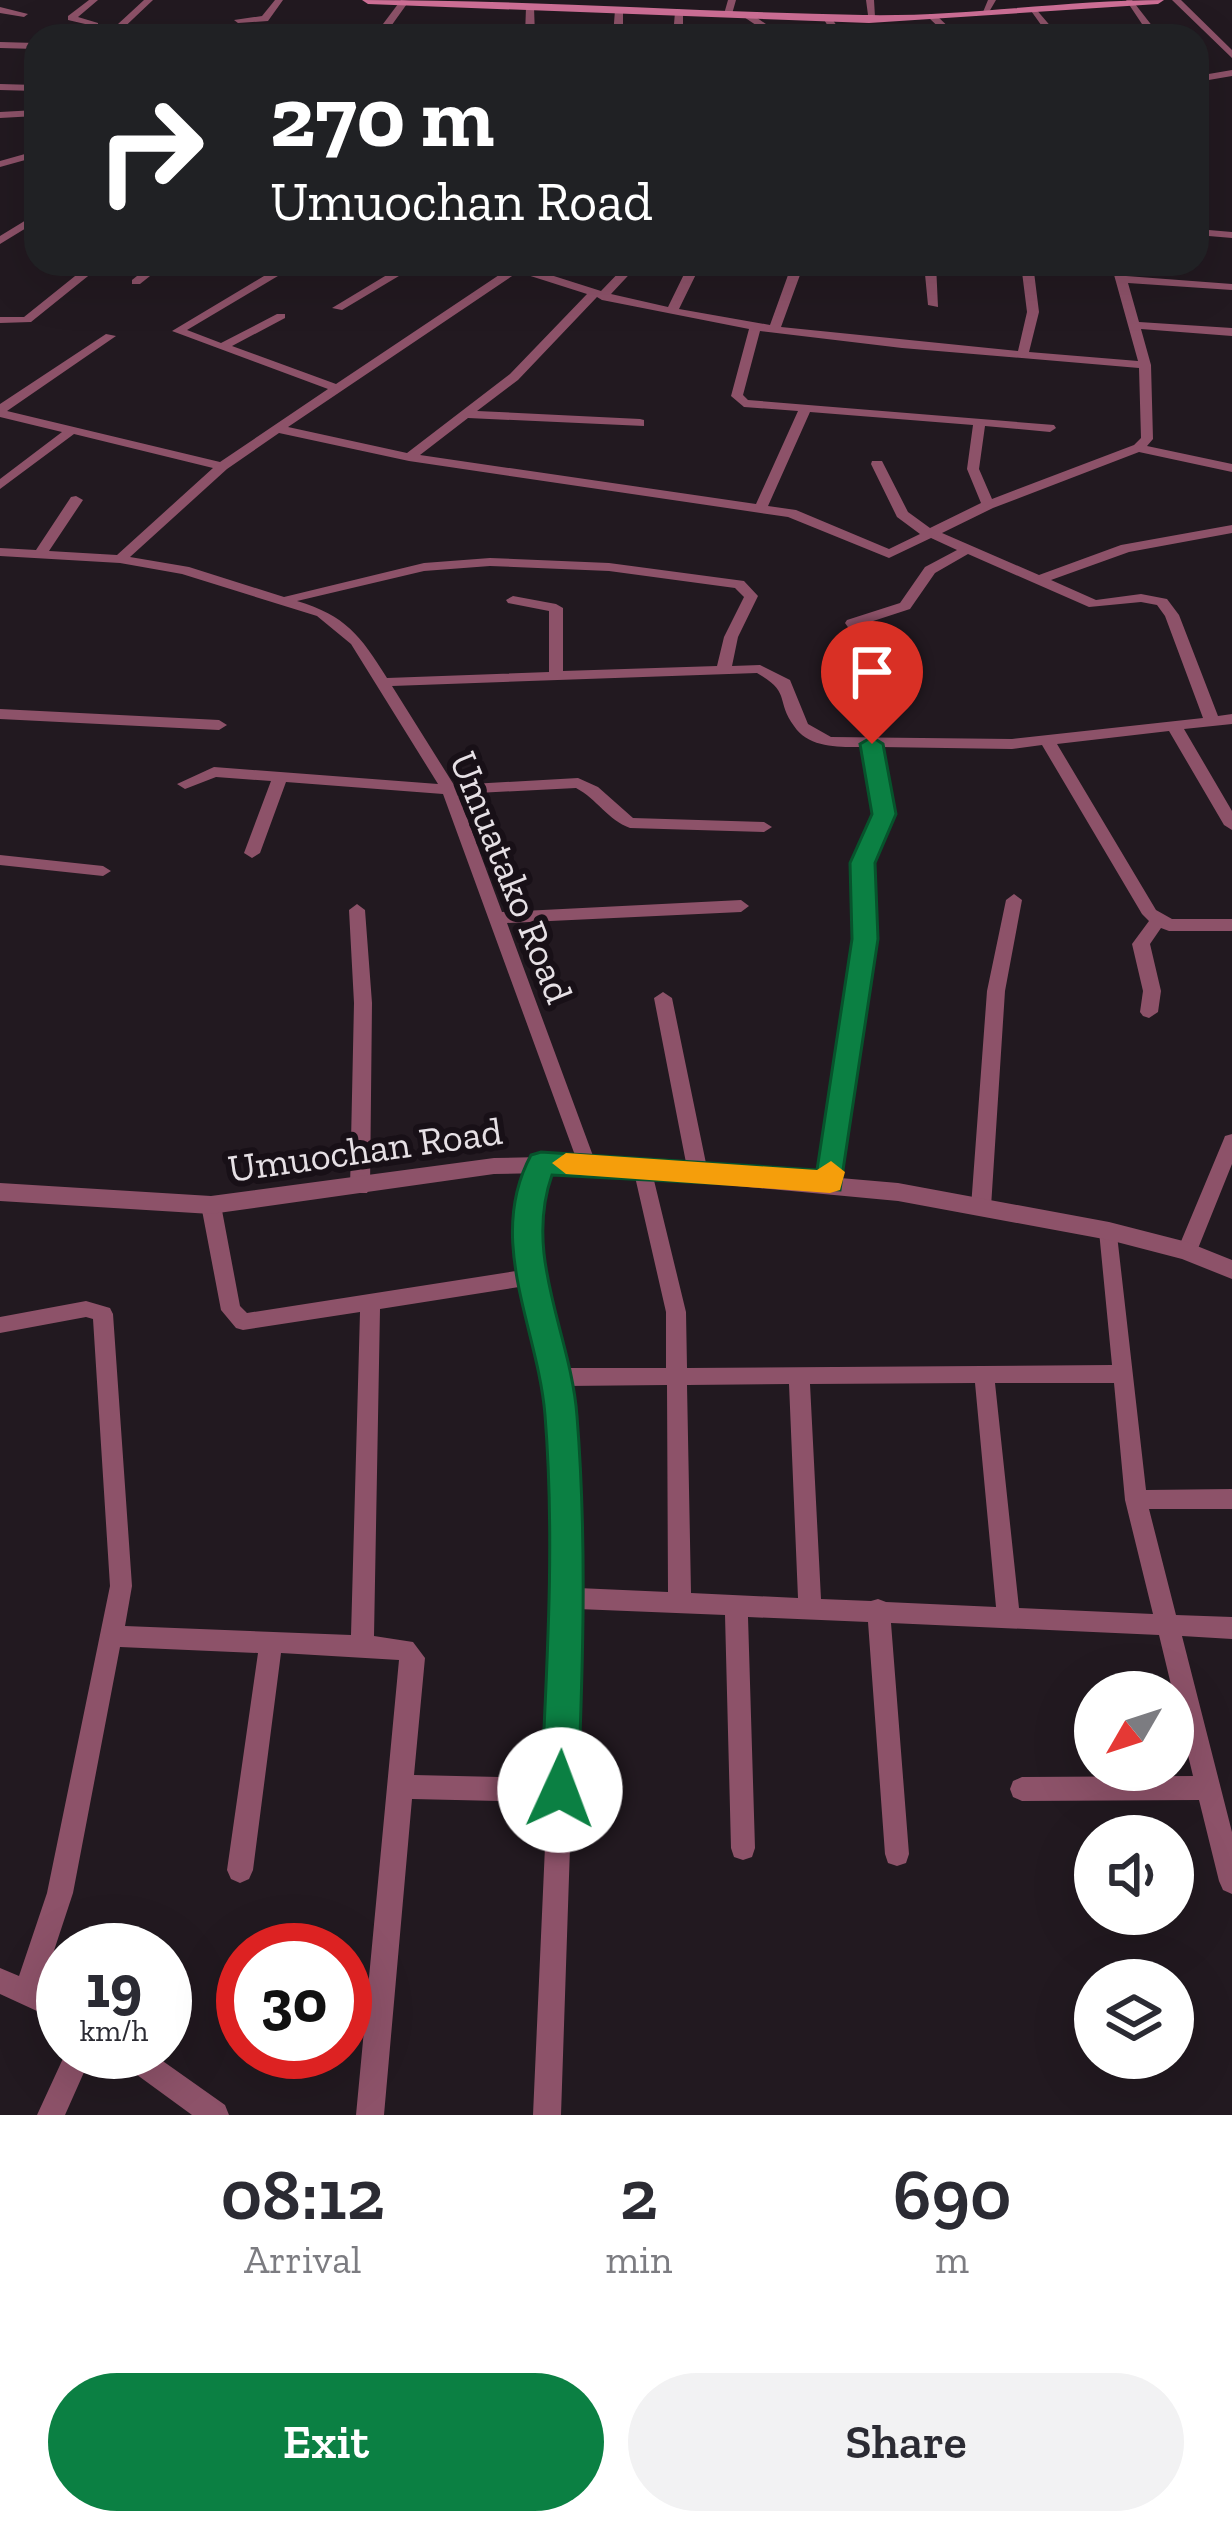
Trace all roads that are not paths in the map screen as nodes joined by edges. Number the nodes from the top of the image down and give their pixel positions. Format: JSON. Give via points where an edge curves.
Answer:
{"nodes":[{"id":1,"x":94,"y":0,"type":"edge"},
{"id":2,"x":149,"y":0,"type":"edge"},
{"id":3,"x":279,"y":0,"type":"edge"},
{"id":4,"x":368,"y":0,"type":"edge"},
{"id":5,"x":464,"y":0,"type":"edge"},
{"id":6,"x":1112,"y":0,"type":"edge"},
{"id":7,"x":1159,"y":0,"type":"edge"},
{"id":8,"x":1176,"y":0,"type":"edge"},
{"id":9,"x":405,"y":2,"type":"edge"},
{"id":10,"x":1129,"y":2,"type":"edge"},
{"id":11,"x":614,"y":5,"type":"edge"},
{"id":12,"x":989,"y":5,"type":"edge"},
{"id":13,"x":1032,"y":5,"type":"edge"},
{"id":14,"x":530,"y":7,"type":"junction"},
{"id":15,"x":871,"y":7,"type":"edge"},
{"id":16,"x":730,"y":8,"type":"edge"},
{"id":17,"x":0,"y":10,"type":"edge"},
{"id":18,"x":928,"y":10,"type":"edge"},
{"id":19,"x":679,"y":13,"type":"junction"},
{"id":20,"x":24,"y":14,"type":"dead end"},
{"id":21,"x":747,"y":15,"type":"junction"},
{"id":22,"x":827,"y":18,"type":"junction"},
{"id":23,"x":238,"y":20,"type":"dead end"},
{"id":24,"x":91,"y":24,"type":"edge"},
{"id":25,"x":123,"y":24,"type":"edge"},
{"id":26,"x":530,"y":24,"type":"edge"},
{"id":27,"x":679,"y":24,"type":"edge"},
{"id":28,"x":760,"y":24,"type":"edge"},
{"id":29,"x":831,"y":24,"type":"edge"},
{"id":30,"x":1200,"y":24,"type":"edge"},
{"id":31,"x":1209,"y":32,"type":"edge"},
{"id":32,"x":1232,"y":55,"type":"edge"},
{"id":33,"x":82,"y":276,"type":"edge"},
{"id":34,"x":144,"y":276,"type":"edge"},
{"id":35,"x":272,"y":276,"type":"edge"},
{"id":36,"x":393,"y":276,"type":"edge"},
{"id":37,"x":511,"y":276,"type":"edge"},
{"id":38,"x":544,"y":276,"type":"edge"},
{"id":39,"x":620,"y":276,"type":"edge"},
{"id":40,"x":689,"y":276,"type":"edge"},
{"id":41,"x":794,"y":276,"type":"edge"},
{"id":42,"x":930,"y":276,"type":"edge"},
{"id":43,"x":1028,"y":276,"type":"edge"},
{"id":44,"x":1122,"y":276,"type":"edge"},
{"id":45,"x":1123,"y":279,"type":"junction"},
{"id":46,"x":136,"y":282,"type":"dead end"},
{"id":47,"x":1230,"y":287,"type":"edge"},
{"id":48,"x":597,"y":296,"type":"junction"},
{"id":49,"x":934,"y":305,"type":"dead end"},
{"id":50,"x":338,"y":308,"type":"dead end"},
{"id":51,"x":1232,"y":308,"type":"edge"},
{"id":52,"x":673,"y":309,"type":"junction"},
{"id":53,"x":281,"y":316,"type":"dead end"},
{"id":54,"x":0,"y":320,"type":"edge"},
{"id":55,"x":756,"y":324,"type":"junction"},
{"id":56,"x":1133,"y":325,"type":"junction"},
{"id":57,"x":775,"y":327,"type":"junction"},
{"id":58,"x":1232,"y":332,"type":"edge"},
{"id":59,"x":110,"y":336,"type":"dead end"},
{"id":60,"x":222,"y":347,"type":"junction"},
{"id":61,"x":1023,"y":354,"type":"junction"},
{"id":62,"x":1145,"y":365,"type":"junction"},
{"id":63,"x":337,"y":388,"type":"junction"},
{"id":64,"x":806,"y":407,"type":"junction"},
{"id":65,"x":0,"y":411,"type":"edge"},
{"id":66,"x":467,"y":414,"type":"junction"},
{"id":67,"x":980,"y":422,"type":"junction"},
{"id":68,"x":640,"y":423,"type":"dead end"},
{"id":69,"x":1050,"y":428,"type":"dead end"},
{"id":70,"x":277,"y":429,"type":"junction"},
{"id":71,"x":72,"y":430,"type":"junction"},
{"id":72,"x":1138,"y":448,"type":"junction"},
{"id":73,"x":409,"y":457,"type":"junction"},
{"id":74,"x":877,"y":464,"type":"dead end"},
{"id":75,"x":222,"y":466,"type":"junction"},
{"id":76,"x":1232,"y":468,"type":"edge"},
{"id":77,"x":0,"y":485,"type":"edge"},
{"id":78,"x":76,"y":500,"type":"dead end"},
{"id":79,"x":988,"y":505,"type":"junction"},
{"id":80,"x":761,"y":507,"type":"junction"},
{"id":81,"x":1232,"y":529,"type":"edge"},
{"id":82,"x":935,"y":532,"type":"junction"},
{"id":83,"x":968,"y":549,"type":"junction"},
{"id":84,"x":0,"y":552,"type":"edge"},
{"id":85,"x":40,"y":554,"type":"junction"},
{"id":86,"x":120,"y":559,"type":"junction"},
{"id":87,"x":1044,"y":578,"type":"junction"},
{"id":88,"x":286,"y":599,"type":"junction"},
{"id":89,"x":512,"y":599,"type":"dead end"},
{"id":90,"x":871,"y":648,"type":"dead end"},
{"id":91,"x":724,"y":669,"type":"junction"},
{"id":92,"x":556,"y":676,"type":"junction"},
{"id":93,"x":386,"y":682,"type":"junction"},
{"id":94,"x":0,"y":714,"type":"edge"},
{"id":95,"x":1232,"y":719,"type":"edge"},
{"id":96,"x":1212,"y":721,"type":"junction"},
{"id":97,"x":1173,"y":724,"type":"junction"},
{"id":98,"x":219,"y":725,"type":"dead end"},
{"id":99,"x":1047,"y":740,"type":"junction"},
{"id":100,"x":872,"y":744,"type":"junction"},
{"id":101,"x":281,"y":776,"type":"junction"},
{"id":102,"x":185,"y":784,"type":"dead end"},
{"id":103,"x":449,"y":790,"type":"junction"},
{"id":104,"x":1231,"y":819,"type":"edge"},
{"id":105,"x":764,"y":827,"type":"dead end"},
{"id":106,"x":252,"y":854,"type":"dead end"},
{"id":107,"x":0,"y":860,"type":"edge"},
{"id":108,"x":103,"y":872,"type":"dead end"},
{"id":109,"x":1014,"y":900,"type":"dead end"},
{"id":110,"x":741,"y":906,"type":"dead end"},
{"id":111,"x":356,"y":910,"type":"dead end"},
{"id":112,"x":496,"y":918,"type":"junction"},
{"id":113,"x":1158,"y":920,"type":"junction"},
{"id":114,"x":1232,"y":925,"type":"edge"},
{"id":115,"x":663,"y":998,"type":"dead end"},
{"id":116,"x":1149,"y":1012,"type":"dead end"},
{"id":117,"x":1232,"y":1141,"type":"edge"},
{"id":118,"x":541,"y":1163,"type":"junction"},
{"id":119,"x":586,"y":1164,"type":"junction"},
{"id":120,"x":642,"y":1168,"type":"junction"},
{"id":121,"x":698,"y":1173,"type":"junction"},
{"id":122,"x":830,"y":1182,"type":"junction"},
{"id":123,"x":360,"y":1189,"type":"junction"},
{"id":124,"x":0,"y":1192,"type":"edge"},
{"id":125,"x":211,"y":1205,"type":"junction"},
{"id":126,"x":981,"y":1207,"type":"junction"},
{"id":127,"x":1109,"y":1231,"type":"junction"},
{"id":128,"x":1187,"y":1251,"type":"junction"},
{"id":129,"x":1232,"y":1270,"type":"edge"},
{"id":130,"x":530,"y":1277,"type":"junction"},
{"id":131,"x":370,"y":1305,"type":"junction"},
{"id":132,"x":0,"y":1325,"type":"edge"},
{"id":133,"x":984,"y":1373,"type":"junction"},
{"id":134,"x":1121,"y":1374,"type":"junction"},
{"id":135,"x":799,"y":1375,"type":"junction"},
{"id":136,"x":680,"y":1376,"type":"junction"},
{"id":137,"x":556,"y":1377,"type":"junction"},
{"id":138,"x":1232,"y":1499,"type":"edge"},
{"id":139,"x":1136,"y":1500,"type":"junction"},
{"id":140,"x":568,"y":1598,"type":"junction"},
{"id":141,"x":680,"y":1605,"type":"junction"},
{"id":142,"x":736,"y":1607,"type":"junction"},
{"id":143,"x":810,"y":1609,"type":"junction"},
{"id":144,"x":878,"y":1609,"type":"junction"},
{"id":145,"x":1008,"y":1616,"type":"junction"},
{"id":146,"x":1168,"y":1626,"type":"junction"},
{"id":147,"x":1232,"y":1628,"type":"edge"},
{"id":148,"x":115,"y":1636,"type":"junction"},
{"id":149,"x":272,"y":1642,"type":"junction"},
{"id":150,"x":362,"y":1646,"type":"junction"},
{"id":151,"x":404,"y":1787,"type":"junction"},
{"id":152,"x":1209,"y":1788,"type":"junction"},
{"id":153,"x":1022,"y":1789,"type":"dead end"},
{"id":154,"x":560,"y":1790,"type":"junction"},
{"id":155,"x":743,"y":1848,"type":"dead end"},
{"id":156,"x":897,"y":1854,"type":"dead end"},
{"id":157,"x":240,"y":1870,"type":"dead end"},
{"id":158,"x":1232,"y":1881,"type":"edge"},
{"id":159,"x":0,"y":1981,"type":"edge"},
{"id":160,"x":28,"y":1989,"type":"junction"},
{"id":161,"x":36,"y":1994,"type":"edge"},
{"id":162,"x":68,"y":2079,"type":"edge"},
{"id":163,"x":165,"y":2079,"type":"edge"},
{"id":164,"x":52,"y":2115,"type":"edge"},
{"id":165,"x":215,"y":2115,"type":"edge"},
{"id":166,"x":370,"y":2115,"type":"edge"},
{"id":167,"x":547,"y":2115,"type":"edge"}],
"edges":[{"from":1,"to":24,"type":"street","via":[[70,18]]},
{"from":2,"to":25,"type":"street"},
{"from":3,"to":23,"type":"street","via":[[261,20]]},
{"from":4,"to":9,"type":"main road"},
{"from":5,"to":11,"type":"main road"},
{"from":6,"to":13,"type":"main road"},
{"from":7,"to":10,"type":"main road"},
{"from":8,"to":30,"type":"street"},
{"from":9,"to":14,"type":"main road"},
{"from":10,"to":13,"type":"main road"},
{"from":11,"to":14,"type":"main road"},
{"from":11,"to":16,"type":"main road"},
{"from":11,"to":19,"type":"main road"},
{"from":12,"to":13,"type":"main road"},
{"from":12,"to":18,"type":"main road"},
{"from":13,"to":18,"type":"main road"},
{"from":14,"to":26,"type":"street"},
{"from":15,"to":16,"type":"main road"},
{"from":15,"to":18,"type":"main road"},
{"from":16,"to":19,"type":"main road"},
{"from":16,"to":21,"type":"main road"},
{"from":17,"to":20,"type":"street"},
{"from":18,"to":22,"type":"main road"},
{"from":19,"to":27,"type":"street"},
{"from":21,"to":22,"type":"main road"},
{"from":21,"to":28,"type":"street"},
{"from":22,"to":29,"type":"street"},
{"from":31,"to":32,"type":"street"},
{"from":33,"to":54,"type":"street","via":[[27,320]]},
{"from":34,"to":46,"type":"street"},
{"from":35,"to":60,"type":"street","via":[[178,332]]},
{"from":36,"to":50,"type":"street"},
{"from":37,"to":63,"type":"street"},
{"from":38,"to":48,"type":"street"},
{"from":39,"to":48,"type":"street"},
{"from":40,"to":52,"type":"street"},
{"from":41,"to":57,"type":"street"},
{"from":42,"to":49,"type":"street"},
{"from":43,"to":61,"type":"street","via":[[1033,312]]},
{"from":44,"to":45,"type":"street"},
{"from":45,"to":47,"type":"street"},
{"from":45,"to":56,"type":"street"},
{"from":47,"to":51,"type":"street"},
{"from":48,"to":52,"type":"street"},
{"from":48,"to":66,"type":"street"},
{"from":52,"to":55,"type":"street"},
{"from":53,"to":60,"type":"street"},
{"from":55,"to":57,"type":"street"},
{"from":55,"to":64,"type":"street","via":[[737,397]]},
{"from":56,"to":58,"type":"street"},
{"from":56,"to":62,"type":"street"},
{"from":57,"to":61,"type":"street"},
{"from":59,"to":65,"type":"street"},
{"from":60,"to":63,"type":"street"},
{"from":61,"to":62,"type":"street"},
{"from":62,"to":72,"type":"street","via":[[1147,439]]},
{"from":63,"to":70,"type":"street"},
{"from":64,"to":67,"type":"street"},
{"from":64,"to":80,"type":"street"},
{"from":65,"to":71,"type":"street"},
{"from":66,"to":68,"type":"street"},
{"from":66,"to":73,"type":"street"},
{"from":67,"to":69,"type":"street"},
{"from":67,"to":79,"type":"street","via":[[973,469]]},
{"from":70,"to":73,"type":"street"},
{"from":70,"to":75,"type":"street"},
{"from":71,"to":75,"type":"street"},
{"from":71,"to":77,"type":"street"},
{"from":72,"to":76,"type":"street"},
{"from":72,"to":79,"type":"street"},
{"from":73,"to":80,"type":"street"},
{"from":74,"to":82,"type":"street","via":[[902,514]]},
{"from":75,"to":86,"type":"street"},
{"from":78,"to":85,"type":"street"},
{"from":79,"to":82,"type":"street"},
{"from":80,"to":82,"type":"street","via":[[807,517],[889,554]]},
{"from":81,"to":87,"type":"street","via":[[1126,548]]},
{"from":82,"to":83,"type":"street"},
{"from":83,"to":87,"type":"street"},
{"from":83,"to":90,"type":"street","via":[[930,570],[905,606],[852,623]]},
{"from":84,"to":85,"type":"street","name":"Umuatako Road"},
{"from":85,"to":86,"type":"street","name":"Umuatako Road"},
{"from":86,"to":88,"type":"street","name":"Umuatako Road"},
{"from":87,"to":96,"type":"street","via":[[1094,604],[1141,598],[1169,608]]},
{"from":88,"to":91,"type":"street","via":[[478,562],[609,567],[739,584],[752,596]]},
{"from":88,"to":93,"type":"street","name":"Umuatako Road","via":[[340,623]]},
{"from":89,"to":92,"type":"street","via":[[556,608]]},
{"from":91,"to":92,"type":"street"},
{"from":91,"to":100,"type":"street","via":[[776,675],[812,736]]},
{"from":92,"to":93,"type":"street"},
{"from":93,"to":103,"type":"street","name":"Umuatako Road"},
{"from":94,"to":98,"type":"street"},
{"from":95,"to":96,"type":"street"},
{"from":96,"to":97,"type":"street"},
{"from":97,"to":99,"type":"street"},
{"from":97,"to":104,"type":"street"},
{"from":99,"to":100,"type":"street"},
{"from":99,"to":113,"type":"street"},
{"from":100,"to":122,"type":"street","via":[[884,814],[863,863],[865,939]]},
{"from":101,"to":102,"type":"street","via":[[214,772]]},
{"from":101,"to":103,"type":"street"},
{"from":101,"to":106,"type":"street"},
{"from":103,"to":105,"type":"street","via":[[578,783],[630,823]]},
{"from":103,"to":112,"type":"street","name":"Umuatako Road"},
{"from":107,"to":108,"type":"street"},
{"from":109,"to":126,"type":"street","via":[[992,1024]]},
{"from":110,"to":112,"type":"street"},
{"from":111,"to":123,"type":"street"},
{"from":112,"to":119,"type":"street","name":"Umuatako Road"},
{"from":113,"to":114,"type":"street"},
{"from":113,"to":116,"type":"street","via":[[1141,944]]},
{"from":115,"to":121,"type":"street"},
{"from":117,"to":128,"type":"street"},
{"from":118,"to":119,"type":"street","name":"Umuochan Road"},
{"from":118,"to":123,"type":"street","name":"Umuochan Road"},
{"from":118,"to":130,"type":"street","via":[[528,1200]]},
{"from":119,"to":120,"type":"street","name":"Umuochan Road"},
{"from":120,"to":121,"type":"street","name":"Umuochan Road"},
{"from":120,"to":136,"type":"street","via":[[676,1312]]},
{"from":121,"to":122,"type":"street","name":"Umuochan Road"},
{"from":122,"to":126,"type":"street","name":"Umuochan Road"},
{"from":123,"to":125,"type":"street","name":"Umuochan Road"},
{"from":124,"to":125,"type":"street","name":"Umuochan Road"},
{"from":125,"to":131,"type":"street","via":[[234,1318]]},
{"from":126,"to":127,"type":"street","name":"Umuochan Road"},
{"from":127,"to":128,"type":"street","name":"Umuochan Road"},
{"from":127,"to":134,"type":"street"},
{"from":128,"to":129,"type":"street","name":"Umuochan Road"},
{"from":130,"to":131,"type":"street"},
{"from":130,"to":137,"type":"street"},
{"from":131,"to":150,"type":"street"},
{"from":132,"to":148,"type":"street","via":[[86,1309],[103,1314],[122,1541]]},
{"from":133,"to":134,"type":"street"},
{"from":133,"to":135,"type":"street"},
{"from":133,"to":145,"type":"street"},
{"from":134,"to":139,"type":"street"},
{"from":135,"to":136,"type":"street"},
{"from":135,"to":143,"type":"street"},
{"from":136,"to":137,"type":"street"},
{"from":136,"to":141,"type":"street"},
{"from":137,"to":140,"type":"street"},
{"from":138,"to":139,"type":"street"},
{"from":139,"to":146,"type":"street"},
{"from":140,"to":141,"type":"street"},
{"from":140,"to":154,"type":"street"},
{"from":141,"to":142,"type":"street"},
{"from":142,"to":143,"type":"street"},
{"from":142,"to":155,"type":"street"},
{"from":143,"to":144,"type":"street"},
{"from":144,"to":145,"type":"street"},
{"from":144,"to":156,"type":"street"},
{"from":145,"to":146,"type":"street"},
{"from":146,"to":147,"type":"street"},
{"from":146,"to":152,"type":"street"},
{"from":148,"to":149,"type":"street"},
{"from":148,"to":160,"type":"street","via":[[60,1893]]},
{"from":149,"to":150,"type":"street"},
{"from":149,"to":157,"type":"street"},
{"from":150,"to":151,"type":"street","via":[[413,1658]]},
{"from":151,"to":154,"type":"street"},
{"from":151,"to":166,"type":"street"},
{"from":152,"to":153,"type":"street"},
{"from":152,"to":158,"type":"street"},
{"from":154,"to":167,"type":"street"},
{"from":159,"to":160,"type":"street"},
{"from":160,"to":161,"type":"street"},
{"from":162,"to":164,"type":"street"},
{"from":163,"to":165,"type":"street"}]}
